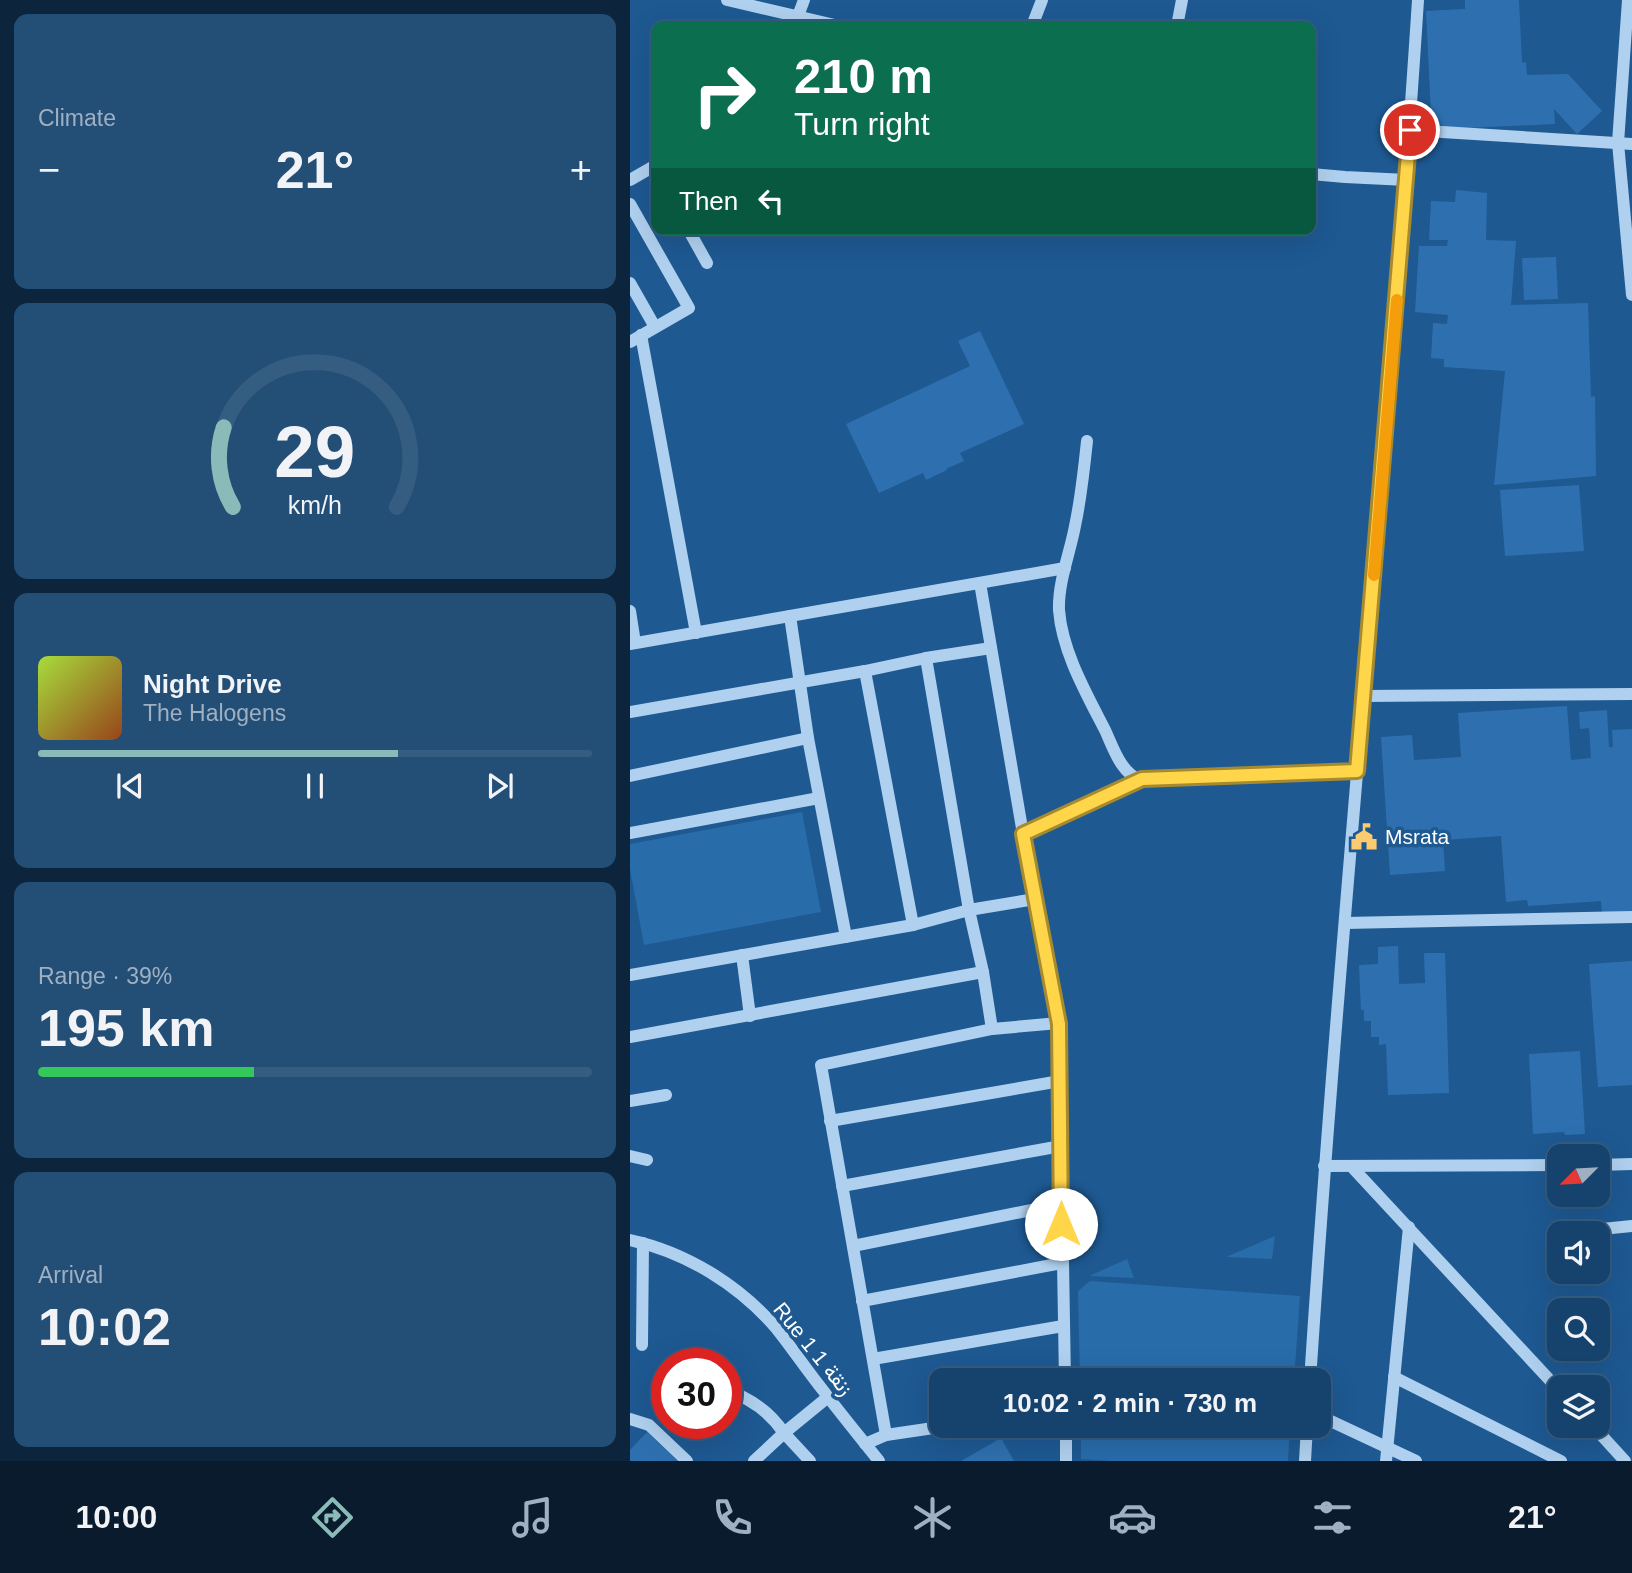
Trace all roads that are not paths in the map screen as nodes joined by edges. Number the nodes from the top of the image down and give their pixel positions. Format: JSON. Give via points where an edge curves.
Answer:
{"nodes":[{"id":1,"x":727,"y":0,"type":"edge"},
{"id":2,"x":804,"y":0,"type":"edge"},
{"id":3,"x":1042,"y":0,"type":"edge"},
{"id":4,"x":1182,"y":0,"type":"edge"},
{"id":5,"x":1418,"y":0,"type":"edge"},
{"id":6,"x":1628,"y":0,"type":"edge"},
{"id":7,"x":798,"y":16,"type":"junction"},
{"id":8,"x":818,"y":21,"type":"edge"},
{"id":9,"x":1034,"y":21,"type":"edge"},
{"id":10,"x":1178,"y":21,"type":"edge"},
{"id":11,"x":1410,"y":130,"type":"junction"},
{"id":12,"x":1618,"y":143,"type":"junction"},
{"id":13,"x":1632,"y":144,"type":"edge"},
{"id":14,"x":651,"y":170,"type":"edge"},
{"id":15,"x":1316,"y":174,"type":"edge"},
{"id":16,"x":630,"y":180,"type":"edge"},
{"id":17,"x":1407,"y":180,"type":"junction"},
{"id":18,"x":630,"y":204,"type":"edge"},
{"id":19,"x":691,"y":235,"type":"edge"},
{"id":20,"x":707,"y":262,"type":"dead end"},
{"id":21,"x":630,"y":283,"type":"edge"},
{"id":22,"x":1632,"y":295,"type":"edge"},
{"id":23,"x":655,"y":327,"type":"junction"},
{"id":24,"x":636,"y":338,"type":"edge"},
{"id":25,"x":1087,"y":441,"type":"dead end"},
{"id":26,"x":1065,"y":568,"type":"junction"},
{"id":27,"x":980,"y":583,"type":"junction"},
{"id":28,"x":630,"y":611,"type":"edge"},
{"id":29,"x":790,"y":616,"type":"junction"},
{"id":30,"x":696,"y":633,"type":"junction"},
{"id":31,"x":633,"y":644,"type":"edge"},
{"id":32,"x":991,"y":648,"type":"junction"},
{"id":33,"x":926,"y":658,"type":"junction"},
{"id":34,"x":865,"y":671,"type":"junction"},
{"id":35,"x":799,"y":682,"type":"junction"},
{"id":36,"x":1632,"y":694,"type":"edge"},
{"id":37,"x":1364,"y":696,"type":"junction"},
{"id":38,"x":630,"y":712,"type":"edge"},
{"id":39,"x":808,"y":738,"type":"junction"},
{"id":40,"x":1357,"y":771,"type":"junction"},
{"id":41,"x":630,"y":776,"type":"edge"},
{"id":42,"x":1142,"y":779,"type":"junction"},
{"id":43,"x":818,"y":798,"type":"junction"},
{"id":44,"x":630,"y":833,"type":"edge"},
{"id":45,"x":1023,"y":834,"type":"junction"},
{"id":46,"x":1035,"y":899,"type":"junction"},
{"id":47,"x":969,"y":911,"type":"junction"},
{"id":48,"x":1632,"y":917,"type":"edge"},
{"id":49,"x":1345,"y":923,"type":"junction"},
{"id":50,"x":913,"y":925,"type":"junction"},
{"id":51,"x":846,"y":937,"type":"junction"},
{"id":52,"x":741,"y":955,"type":"junction"},
{"id":53,"x":983,"y":972,"type":"junction"},
{"id":54,"x":630,"y":975,"type":"edge"},
{"id":55,"x":750,"y":1016,"type":"junction"},
{"id":56,"x":1059,"y":1024,"type":"junction"},
{"id":57,"x":992,"y":1029,"type":"junction"},
{"id":58,"x":630,"y":1037,"type":"edge"},
{"id":59,"x":1060,"y":1081,"type":"junction"},
{"id":60,"x":666,"y":1095,"type":"dead end"},
{"id":61,"x":630,"y":1101,"type":"edge"},
{"id":62,"x":830,"y":1121,"type":"junction"},
{"id":63,"x":1061,"y":1146,"type":"junction"},
{"id":64,"x":630,"y":1156,"type":"edge"},
{"id":65,"x":647,"y":1160,"type":"dead end"},
{"id":66,"x":1632,"y":1164,"type":"edge"},
{"id":67,"x":1547,"y":1165,"type":"edge"},
{"id":68,"x":1610,"y":1165,"type":"edge"},
{"id":69,"x":1324,"y":1166,"type":"junction"},
{"id":70,"x":1351,"y":1166,"type":"junction"},
{"id":71,"x":842,"y":1185,"type":"junction"},
{"id":72,"x":1060,"y":1204,"type":"junction"},
{"id":73,"x":1632,"y":1226,"type":"edge"},
{"id":74,"x":1409,"y":1227,"type":"junction"},
{"id":75,"x":1610,"y":1228,"type":"edge"},
{"id":76,"x":636,"y":1242,"type":"edge"},
{"id":77,"x":853,"y":1246,"type":"junction"},
{"id":78,"x":1062,"y":1263,"type":"junction"},
{"id":79,"x":862,"y":1301,"type":"junction"},
{"id":80,"x":1063,"y":1326,"type":"junction"},
{"id":81,"x":642,"y":1345,"type":"dead end"},
{"id":82,"x":873,"y":1359,"type":"junction"},
{"id":83,"x":1065,"y":1368,"type":"edge"},
{"id":84,"x":1311,"y":1368,"type":"edge"},
{"id":85,"x":1394,"y":1377,"type":"junction"},
{"id":86,"x":1547,"y":1377,"type":"edge"},
{"id":87,"x":742,"y":1397,"type":"edge"},
{"id":88,"x":828,"y":1397,"type":"junction"},
{"id":89,"x":630,"y":1419,"type":"edge"},
{"id":90,"x":1331,"y":1421,"type":"edge"},
{"id":91,"x":929,"y":1429,"type":"edge"},
{"id":92,"x":784,"y":1433,"type":"junction"},
{"id":93,"x":886,"y":1435,"type":"junction"},
{"id":94,"x":1066,"y":1438,"type":"edge"},
{"id":95,"x":1306,"y":1438,"type":"edge"},
{"id":96,"x":1604,"y":1438,"type":"edge"},
{"id":97,"x":865,"y":1444,"type":"junction"},
{"id":98,"x":1387,"y":1447,"type":"junction"},
{"id":99,"x":687,"y":1461,"type":"edge"},
{"id":100,"x":755,"y":1461,"type":"edge"},
{"id":101,"x":810,"y":1461,"type":"edge"},
{"id":102,"x":879,"y":1461,"type":"edge"},
{"id":103,"x":1066,"y":1461,"type":"edge"},
{"id":104,"x":1305,"y":1461,"type":"edge"},
{"id":105,"x":1386,"y":1461,"type":"edge"},
{"id":106,"x":1416,"y":1461,"type":"edge"},
{"id":107,"x":1561,"y":1461,"type":"edge"},
{"id":108,"x":1625,"y":1461,"type":"edge"}],
"edges":[{"from":1,"to":7,"type":"street"},
{"from":2,"to":7,"type":"street"},
{"from":3,"to":9,"type":"street"},
{"from":4,"to":10,"type":"street"},
{"from":5,"to":11,"type":"street"},
{"from":6,"to":12,"type":"street"},
{"from":7,"to":8,"type":"street"},
{"from":11,"to":12,"type":"street"},
{"from":11,"to":17,"type":"street"},
{"from":12,"to":13,"type":"street"},
{"from":12,"to":22,"type":"street"},
{"from":14,"to":16,"type":"street"},
{"from":15,"to":17,"type":"street"},
{"from":17,"to":37,"type":"street"},
{"from":18,"to":23,"type":"street","via":[[689,308]]},
{"from":19,"to":20,"type":"street"},
{"from":21,"to":23,"type":"street"},
{"from":23,"to":24,"type":"street"},
{"from":24,"to":30,"type":"street"},
{"from":25,"to":26,"type":"street"},
{"from":26,"to":27,"type":"street"},
{"from":26,"to":42,"type":"street","via":[[1059,611],[1081,684],[1128,772]]},
{"from":27,"to":29,"type":"street"},
{"from":27,"to":32,"type":"street"},
{"from":28,"to":31,"type":"street"},
{"from":29,"to":30,"type":"street"},
{"from":29,"to":35,"type":"street"},
{"from":30,"to":31,"type":"street"},
{"from":32,"to":33,"type":"street"},
{"from":32,"to":45,"type":"street"},
{"from":33,"to":34,"type":"street"},
{"from":33,"to":47,"type":"street"},
{"from":34,"to":35,"type":"street"},
{"from":34,"to":50,"type":"street"},
{"from":35,"to":38,"type":"street"},
{"from":35,"to":39,"type":"street"},
{"from":36,"to":37,"type":"street"},
{"from":37,"to":40,"type":"street"},
{"from":39,"to":41,"type":"street"},
{"from":39,"to":43,"type":"street"},
{"from":40,"to":42,"type":"street"},
{"from":40,"to":49,"type":"street"},
{"from":42,"to":45,"type":"street"},
{"from":43,"to":44,"type":"street"},
{"from":43,"to":51,"type":"street"},
{"from":45,"to":46,"type":"street"},
{"from":46,"to":47,"type":"street"},
{"from":46,"to":56,"type":"street"},
{"from":47,"to":50,"type":"street"},
{"from":47,"to":53,"type":"street"},
{"from":48,"to":49,"type":"street"},
{"from":49,"to":69,"type":"street"},
{"from":50,"to":51,"type":"street"},
{"from":51,"to":52,"type":"street"},
{"from":52,"to":54,"type":"street"},
{"from":52,"to":55,"type":"street"},
{"from":53,"to":55,"type":"street"},
{"from":53,"to":57,"type":"street"},
{"from":55,"to":58,"type":"street"},
{"from":56,"to":57,"type":"street"},
{"from":56,"to":59,"type":"street"},
{"from":57,"to":62,"type":"street","via":[[821,1065]]},
{"from":59,"to":62,"type":"street"},
{"from":59,"to":63,"type":"street"},
{"from":60,"to":61,"type":"street"},
{"from":62,"to":71,"type":"street"},
{"from":63,"to":71,"type":"street"},
{"from":63,"to":72,"type":"street"},
{"from":64,"to":65,"type":"street"},
{"from":66,"to":68,"type":"street"},
{"from":67,"to":70,"type":"street"},
{"from":69,"to":70,"type":"street"},
{"from":69,"to":84,"type":"street"},
{"from":70,"to":74,"type":"street"},
{"from":71,"to":77,"type":"street"},
{"from":72,"to":77,"type":"street"},
{"from":72,"to":78,"type":"street"},
{"from":73,"to":75,"type":"street"},
{"from":74,"to":85,"type":"street"},
{"from":74,"to":86,"type":"street"},
{"from":76,"to":81,"type":"street"},
{"from":76,"to":88,"type":"street","name":"Rue 1 زنقة 1","via":[[702,1267],[739,1293],[775,1327]]},
{"from":77,"to":79,"type":"street"},
{"from":78,"to":79,"type":"street"},
{"from":78,"to":80,"type":"street"},
{"from":79,"to":82,"type":"street"},
{"from":80,"to":82,"type":"street"},
{"from":80,"to":83,"type":"street"},
{"from":82,"to":93,"type":"street"},
{"from":85,"to":98,"type":"street"},
{"from":85,"to":107,"type":"street"},
{"from":87,"to":92,"type":"street","via":[[759,1406]]},
{"from":88,"to":92,"type":"street"},
{"from":88,"to":97,"type":"street","name":"Rue 1 زنقة 1"},
{"from":89,"to":99,"type":"street","via":[[649,1425]]},
{"from":90,"to":98,"type":"street"},
{"from":91,"to":93,"type":"street"},
{"from":92,"to":100,"type":"street"},
{"from":92,"to":101,"type":"street"},
{"from":93,"to":97,"type":"street"},
{"from":94,"to":103,"type":"street"},
{"from":95,"to":104,"type":"street"},
{"from":96,"to":108,"type":"street"},
{"from":97,"to":102,"type":"street","name":"Rue 1 زنقة 1"},
{"from":98,"to":105,"type":"street"},
{"from":98,"to":106,"type":"street"}]}
